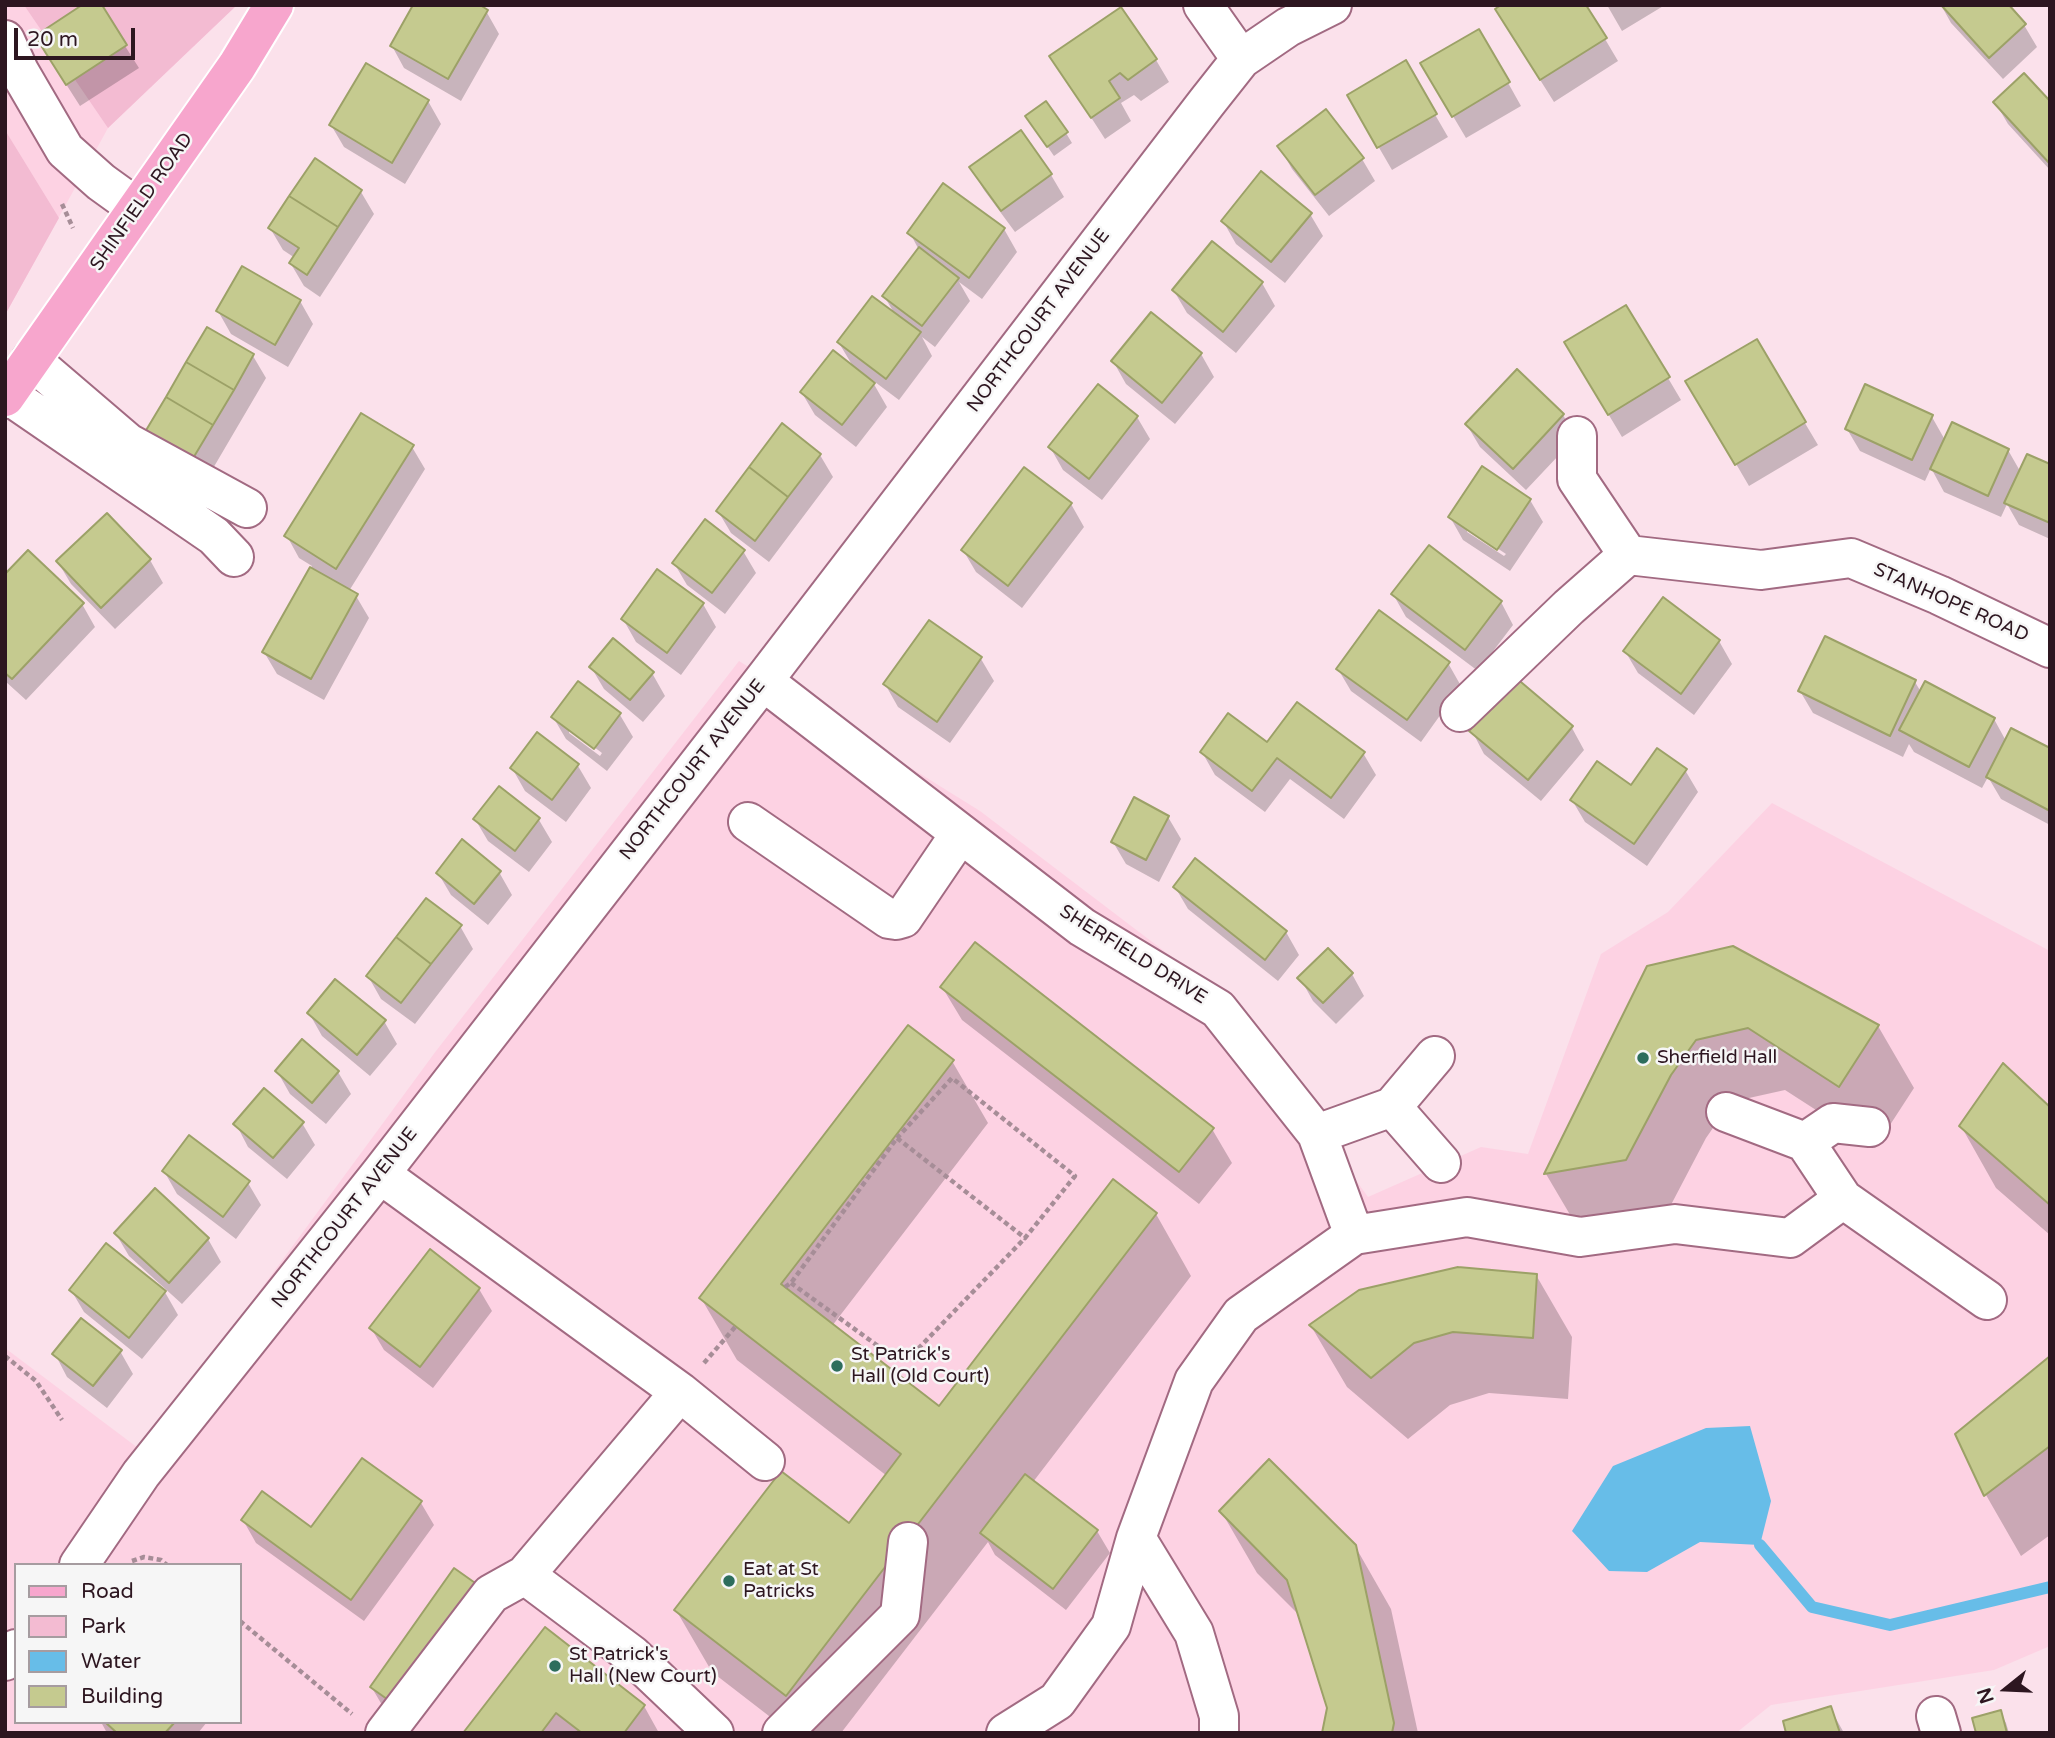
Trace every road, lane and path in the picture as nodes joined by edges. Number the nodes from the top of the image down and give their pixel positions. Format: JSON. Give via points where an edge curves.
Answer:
{"nodes":[{"id":1,"x":274,"y":5,"type":"edge"},
{"id":2,"x":1203,"y":5,"type":"edge"},
{"id":3,"x":1332,"y":5,"type":"edge"},
{"id":4,"x":5,"y":40,"type":"edge"},
{"id":5,"x":1241,"y":59,"type":"junction"},
{"id":6,"x":136,"y":208,"type":"junction"},
{"id":7,"x":31,"y":359,"type":"junction"},
{"id":8,"x":6,"y":395,"type":"edge"},
{"id":9,"x":1577,"y":436,"type":"dead end"},
{"id":10,"x":247,"y":508,"type":"dead end"},
{"id":11,"x":1628,"y":555,"type":"junction"},
{"id":12,"x":233,"y":557,"type":"dead end"},
{"id":13,"x":2050,"y":648,"type":"edge"},
{"id":14,"x":763,"y":681,"type":"junction"},
{"id":15,"x":1460,"y":712,"type":"dead end"},
{"id":16,"x":748,"y":822,"type":"dead end"},
{"id":17,"x":960,"y":834,"type":"junction"},
{"id":18,"x":1436,"y":1056,"type":"dead end"},
{"id":19,"x":1392,"y":1107,"type":"junction"},
{"id":20,"x":1726,"y":1112,"type":"dead end"},
{"id":21,"x":1870,"y":1127,"type":"dead end"},
{"id":22,"x":1317,"y":1134,"type":"junction"},
{"id":23,"x":897,"y":1138,"type":"junction"},
{"id":24,"x":1805,"y":1142,"type":"junction"},
{"id":25,"x":1441,"y":1163,"type":"dead end"},
{"id":26,"x":380,"y":1174,"type":"junction"},
{"id":27,"x":1843,"y":1199,"type":"junction"},
{"id":28,"x":1354,"y":1235,"type":"junction"},
{"id":29,"x":1025,"y":1238,"type":"junction"},
{"id":30,"x":791,"y":1283,"type":"junction"},
{"id":31,"x":785,"y":1287,"type":"dead end"},
{"id":32,"x":1987,"y":1300,"type":"dead end"},
{"id":33,"x":5,"y":1356,"type":"edge"},
{"id":34,"x":680,"y":1392,"type":"junction"},
{"id":35,"x":62,"y":1419,"type":"dead end"},
{"id":36,"x":765,"y":1461,"type":"dead end"},
{"id":37,"x":1136,"y":1538,"type":"junction"},
{"id":38,"x":908,"y":1542,"type":"dead end"},
{"id":39,"x":80,"y":1563,"type":"edge"},
{"id":40,"x":127,"y":1563,"type":"edge"},
{"id":41,"x":165,"y":1563,"type":"edge"},
{"id":42,"x":525,"y":1575,"type":"junction"},
{"id":43,"x":242,"y":1623,"type":"edge"},
{"id":44,"x":370,"y":1724,"type":"edge"},
{"id":45,"x":714,"y":1733,"type":"edge"},
{"id":46,"x":782,"y":1733,"type":"edge"},
{"id":47,"x":1006,"y":1733,"type":"edge"},
{"id":48,"x":1219,"y":1733,"type":"edge"}],
"edges":[{"from":1,"to":6,"type":"main road","name":"SHINFIELD ROAD","via":[[237,66]]},
{"from":2,"to":5,"type":"street"},
{"from":3,"to":5,"type":"street","name":"NORTHCOURT AVENUE","via":[[1288,27]]},
{"from":4,"to":6,"type":"street","via":[[65,150]]},
{"from":5,"to":14,"type":"street","name":"NORTHCOURT AVENUE"},
{"from":6,"to":7,"type":"main road","name":"SHINFIELD ROAD"},
{"from":7,"to":8,"type":"main road","name":"SHINFIELD ROAD"},
{"from":7,"to":10,"type":"street","via":[[128,443]]},
{"from":8,"to":12,"type":"street","via":[[214,536]]},
{"from":9,"to":11,"type":"street","via":[[1577,479]]},
{"from":11,"to":13,"type":"street","name":"STANHOPE ROAD","via":[[1761,570],[1851,558]]},
{"from":11,"to":15,"type":"street"},
{"from":14,"to":17,"type":"street","name":"SHERFIELD DRIVE"},
{"from":14,"to":26,"type":"street","name":"NORTHCOURT AVENUE"},
{"from":16,"to":17,"type":"street","via":[[896,920],[903,918]]},
{"from":17,"to":22,"type":"street","name":"SHERFIELD DRIVE","via":[[1082,927],[1218,1009]]},
{"from":18,"to":19,"type":"street"},
{"from":19,"to":22,"type":"street"},
{"from":19,"to":25,"type":"street"},
{"from":20,"to":24,"type":"street"},
{"from":21,"to":24,"type":"street","via":[[1833,1123]]},
{"from":22,"to":28,"type":"street","name":"SHERFIELD DRIVE"},
{"from":23,"to":29,"type":"path"},
{"from":23,"to":29,"type":"path","via":[[952,1078],[1075,1177]]},
{"from":23,"to":30,"type":"path"},
{"from":24,"to":27,"type":"street"},
{"from":26,"to":34,"type":"street"},
{"from":26,"to":39,"type":"street","name":"NORTHCOURT AVENUE","via":[[141,1474]]},
{"from":27,"to":28,"type":"street","via":[[1790,1238],[1675,1224],[1580,1237],[1466,1217]]},
{"from":27,"to":32,"type":"street"},
{"from":28,"to":37,"type":"street","via":[[1241,1315],[1194,1381]]},
{"from":29,"to":30,"type":"path","via":[[912,1355],[889,1354]]},
{"from":30,"to":31,"type":"path"},
{"from":33,"to":35,"type":"path","via":[[36,1381]]},
{"from":34,"to":36,"type":"street"},
{"from":34,"to":42,"type":"street"},
{"from":37,"to":47,"type":"street","via":[[1111,1626],[1057,1701]]},
{"from":37,"to":48,"type":"street","via":[[1194,1633],[1219,1716]]},
{"from":38,"to":46,"type":"street","via":[[900,1615]]},
{"from":40,"to":41,"type":"path","via":[[144,1557]]},
{"from":42,"to":44,"type":"street","via":[[491,1594]]},
{"from":42,"to":45,"type":"street","via":[[632,1655]]},
{"from":43,"to":44,"type":"path"}]}
